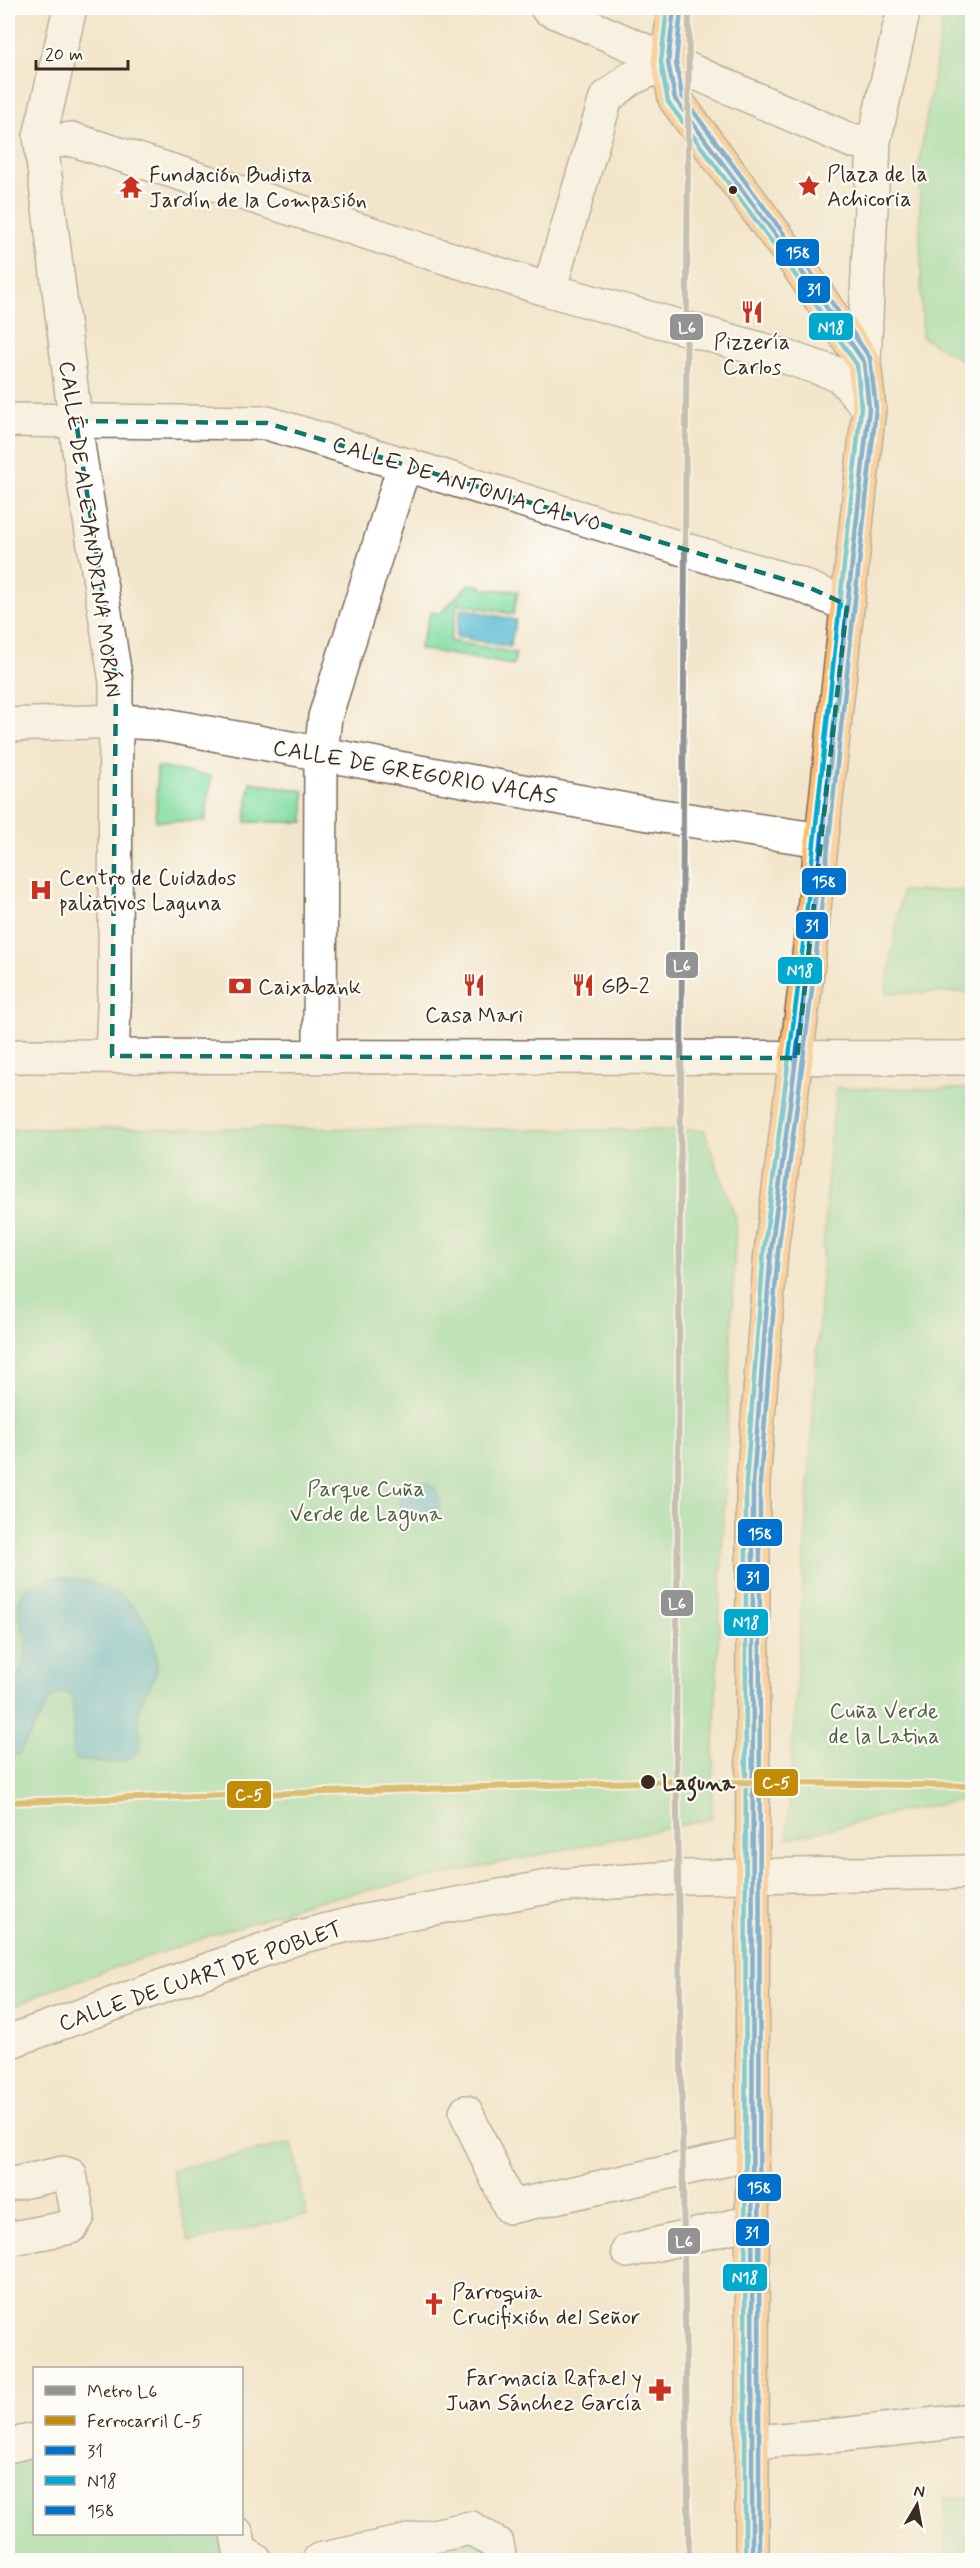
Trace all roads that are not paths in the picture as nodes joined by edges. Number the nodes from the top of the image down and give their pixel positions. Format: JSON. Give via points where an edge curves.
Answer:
{"nodes":[{"id":1,"x":70,"y":8,"type":"edge"},
{"id":2,"x":547,"y":8,"type":"edge"},
{"id":3,"x":674,"y":8,"type":"edge"},
{"id":4,"x":904,"y":8,"type":"edge"},
{"id":5,"x":668,"y":62,"type":"junction"},
{"id":6,"x":40,"y":135,"type":"junction"},
{"id":7,"x":874,"y":141,"type":"junction"},
{"id":8,"x":549,"y":290,"type":"junction"},
{"id":9,"x":864,"y":362,"type":"junction"},
{"id":10,"x":869,"y":408,"type":"junction"},
{"id":11,"x":8,"y":420,"type":"edge"},
{"id":12,"x":76,"y":421,"type":"junction"},
{"id":13,"x":408,"y":465,"type":"junction"},
{"id":14,"x":846,"y":605,"type":"junction"},
{"id":15,"x":117,"y":721,"type":"junction"},
{"id":16,"x":8,"y":725,"type":"edge"},
{"id":17,"x":321,"y":753,"type":"junction"},
{"id":18,"x":821,"y":840,"type":"junction"},
{"id":19,"x":8,"y":1056,"type":"edge"},
{"id":20,"x":112,"y":1056,"type":"junction"},
{"id":21,"x":321,"y":1057,"type":"junction"},
{"id":22,"x":797,"y":1058,"type":"junction"},
{"id":23,"x":972,"y":1058,"type":"edge"},
{"id":24,"x":972,"y":1872,"type":"edge"},
{"id":25,"x":752,"y":1876,"type":"junction"},
{"id":26,"x":8,"y":2042,"type":"edge"},
{"id":27,"x":466,"y":2112,"type":"dead end"},
{"id":28,"x":751,"y":2154,"type":"junction"},
{"id":29,"x":8,"y":2186,"type":"edge"},
{"id":30,"x":751,"y":2222,"type":"junction"},
{"id":31,"x":8,"y":2239,"type":"edge"},
{"id":32,"x":628,"y":2251,"type":"dead end"},
{"id":33,"x":972,"y":2420,"type":"edge"},
{"id":34,"x":33,"y":2440,"type":"edge"},
{"id":35,"x":752,"y":2442,"type":"junction"},
{"id":36,"x":8,"y":2446,"type":"edge"},
{"id":37,"x":237,"y":2535,"type":"edge"},
{"id":38,"x":255,"y":2560,"type":"edge"},
{"id":39,"x":319,"y":2560,"type":"edge"},
{"id":40,"x":500,"y":2560,"type":"edge"},
{"id":41,"x":752,"y":2560,"type":"edge"}],
"edges":[{"from":1,"to":6,"type":"street","name":"CALLE DE ALEJANDRINA MORÁN"},
{"from":2,"to":5,"type":"street","via":[[604,30]]},
{"from":3,"to":5,"type":"main road"},
{"from":4,"to":7,"type":"street"},
{"from":5,"to":7,"type":"street","via":[[852,141]]},
{"from":5,"to":8,"type":"street","via":[[630,79],[606,98]]},
{"from":5,"to":9,"type":"main road","via":[[675,99]]},
{"from":6,"to":8,"type":"street","via":[[58,141],[71,139]]},
{"from":6,"to":12,"type":"street","name":"CALLE DE ALEJANDRINA MORÁN"},
{"from":7,"to":9,"type":"street"},
{"from":8,"to":10,"type":"street","via":[[774,352],[840,375]]},
{"from":9,"to":10,"type":"main road"},
{"from":10,"to":14,"type":"main road"},
{"from":11,"to":12,"type":"street","name":"CALLE DE ANTONIA CALVO"},
{"from":12,"to":13,"type":"street","name":"CALLE DE ANTONIA CALVO","via":[[267,423]]},
{"from":12,"to":15,"type":"street","name":"CALLE DE ALEJANDRINA MORÁN","via":[[116,682]]},
{"from":13,"to":14,"type":"street","name":"CALLE DE ANTONIA CALVO","via":[[796,583]]},
{"from":13,"to":17,"type":"street","via":[[399,482],[325,717]]},
{"from":14,"to":18,"type":"main road"},
{"from":15,"to":16,"type":"street","name":"CALLE DE GREGORIO VACAS"},
{"from":15,"to":17,"type":"street","name":"CALLE DE GREGORIO VACAS","via":[[154,723]]},
{"from":15,"to":20,"type":"street","name":"CALLE DE ALEJANDRINA MORÁN"},
{"from":17,"to":18,"type":"street","name":"CALLE DE GREGORIO VACAS","via":[[642,813]]},
{"from":17,"to":21,"type":"street"},
{"from":18,"to":22,"type":"main road"},
{"from":19,"to":20,"type":"street"},
{"from":20,"to":21,"type":"street"},
{"from":21,"to":22,"type":"street"},
{"from":22,"to":23,"type":"street"},
{"from":22,"to":25,"type":"main road","via":[[771,1251],[753,1483]]},
{"from":24,"to":25,"type":"street","name":"CALLE DE CUART DE POBLET"},
{"from":25,"to":26,"type":"street","name":"CALLE DE CUART DE POBLET","via":[[553,1886],[360,1922],[298,1937]]},
{"from":25,"to":28,"type":"main road"},
{"from":27,"to":28,"type":"street","via":[[510,2207]]},
{"from":28,"to":30,"type":"main road"},
{"from":29,"to":31,"type":"street","via":[[63,2173],[70,2175],[78,2216],[71,2227]]},
{"from":30,"to":32,"type":"street"},
{"from":30,"to":35,"type":"main road"},
{"from":33,"to":35,"type":"street"},
{"from":34,"to":36,"type":"street"},
{"from":35,"to":41,"type":"main road"},
{"from":37,"to":38,"type":"street","via":[[240,2551]]},
{"from":39,"to":40,"type":"street","via":[[471,2528],[497,2544]]}]}
